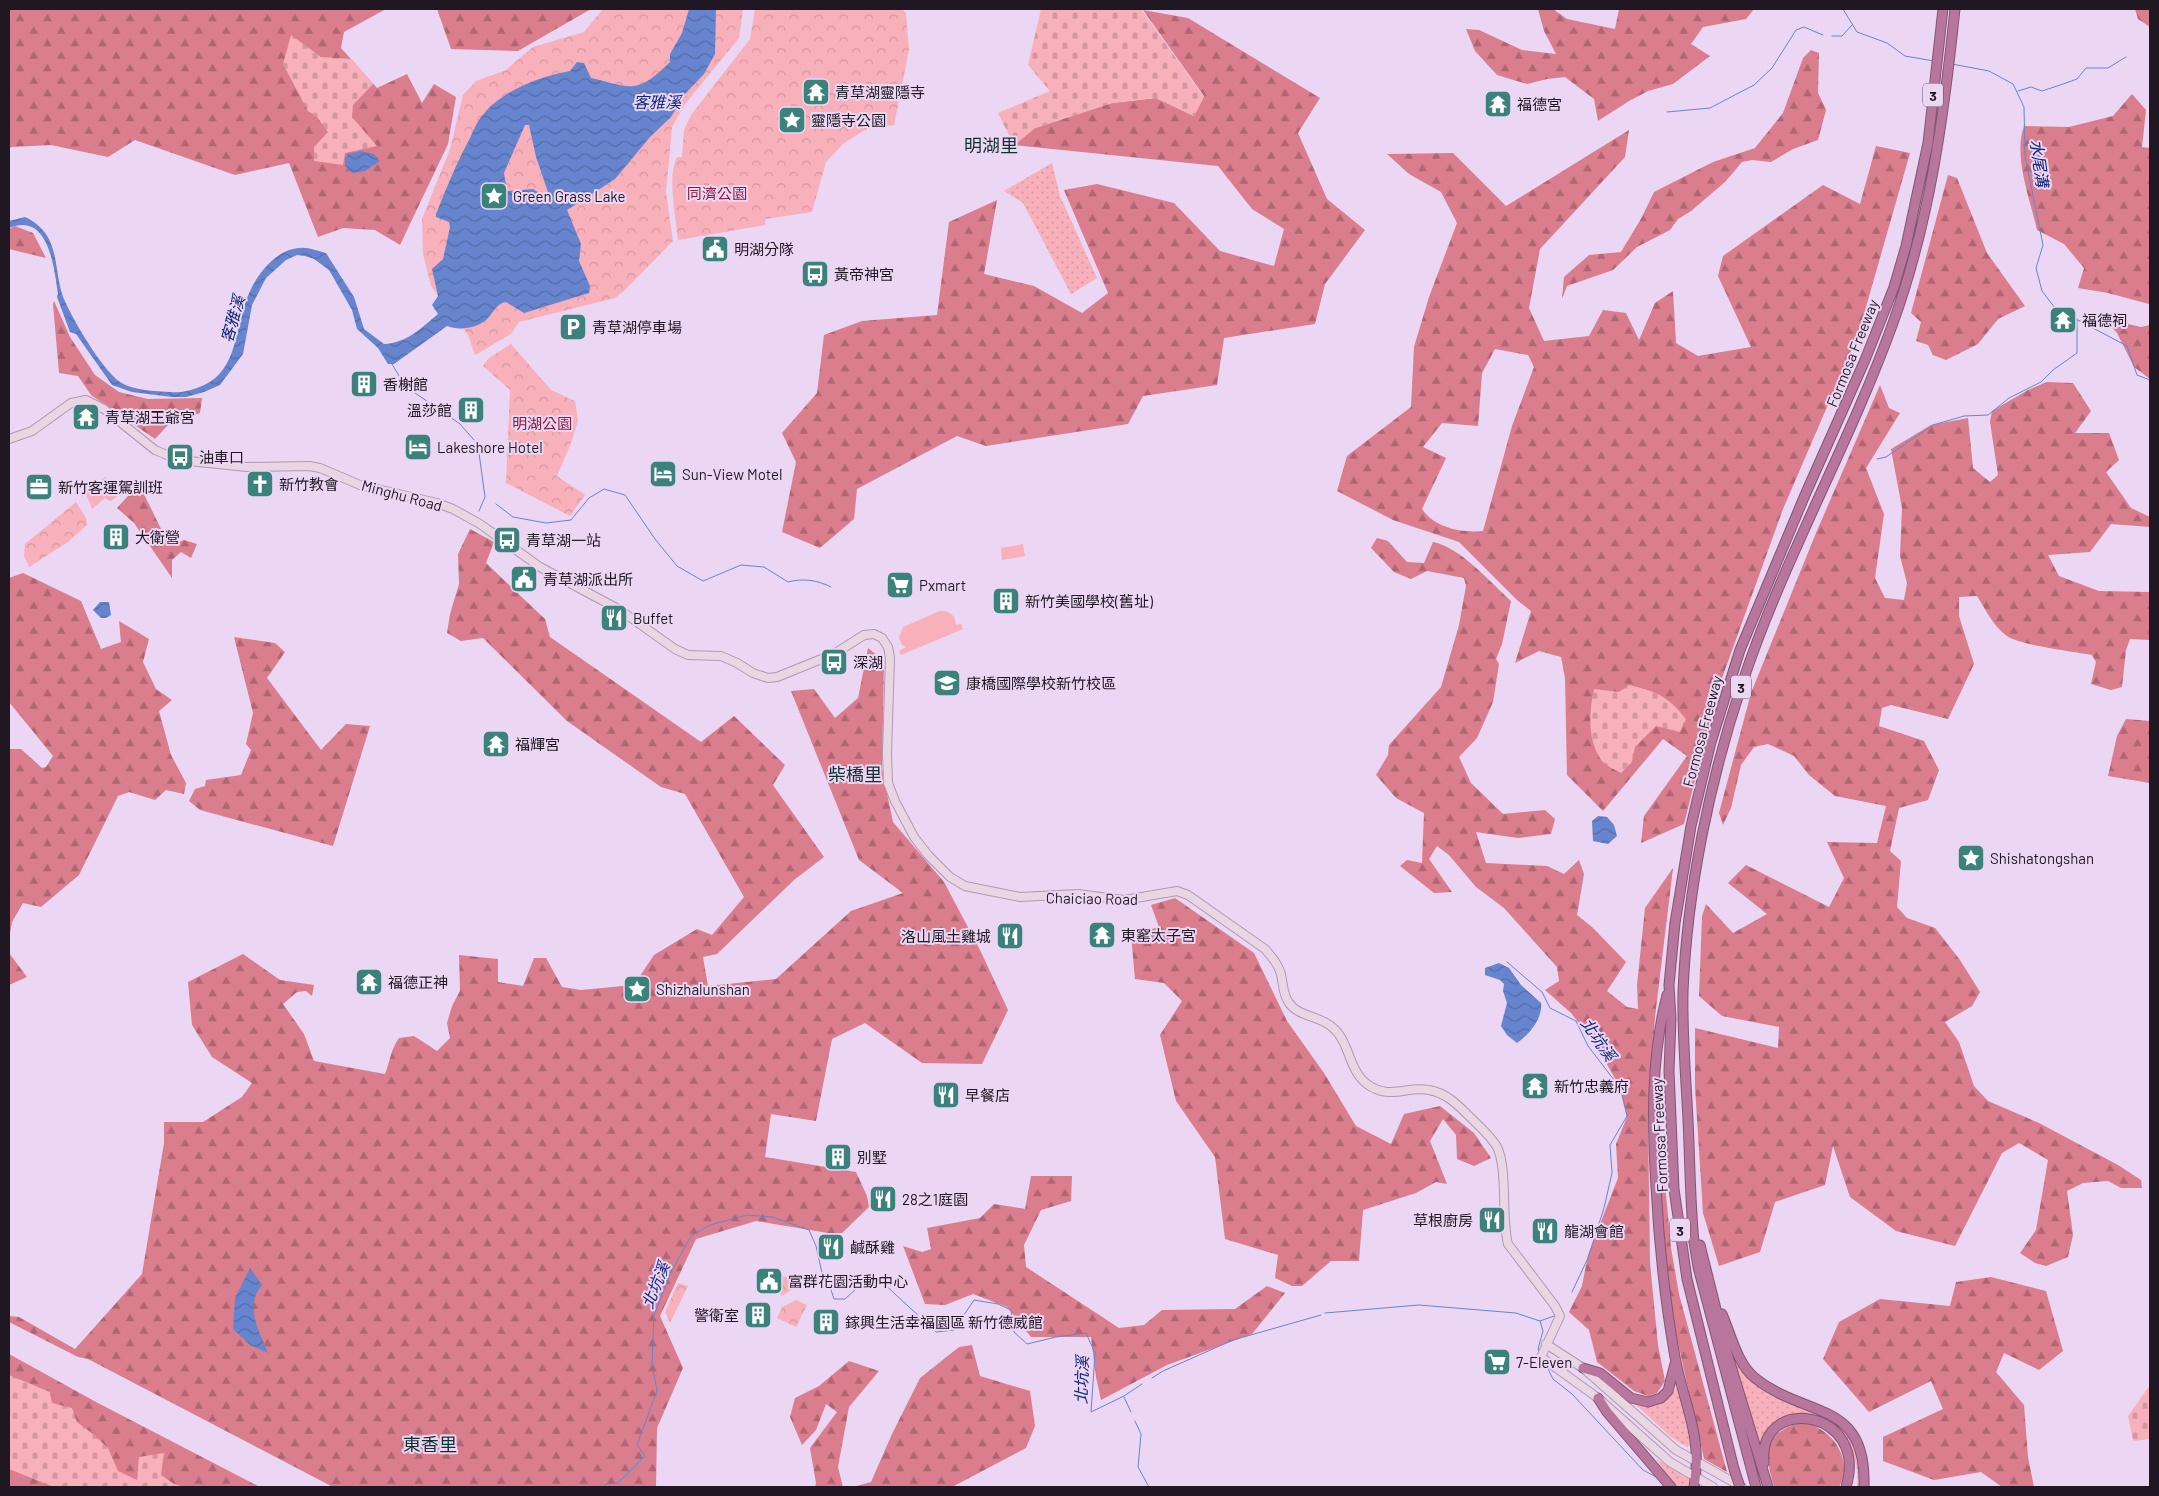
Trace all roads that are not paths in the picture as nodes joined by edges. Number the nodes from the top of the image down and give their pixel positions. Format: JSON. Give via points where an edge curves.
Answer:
{"nodes":[{"id":1,"x":1943,"y":9,"type":"edge"},
{"id":2,"x":1955,"y":9,"type":"edge"},
{"id":3,"x":9,"y":439,"type":"edge"},
{"id":4,"x":620,"y":610,"type":"joint"},
{"id":5,"x":1669,"y":985,"type":"junction"},
{"id":6,"x":1692,"y":1226,"type":"junction"},
{"id":7,"x":1713,"y":1296,"type":"junction"},
{"id":8,"x":1546,"y":1344,"type":"junction"},
{"id":9,"x":1676,"y":1359,"type":"junction"},
{"id":10,"x":1584,"y":1368,"type":"junction"},
{"id":11,"x":1598,"y":1398,"type":"junction"},
{"id":12,"x":1844,"y":1443,"type":"junction"},
{"id":13,"x":1698,"y":1464,"type":"junction"},
{"id":14,"x":1668,"y":1483,"type":"edge"},
{"id":15,"x":1694,"y":1483,"type":"edge"},
{"id":16,"x":1767,"y":1485,"type":"edge"},
{"id":17,"x":1713,"y":1487,"type":"edge"},
{"id":18,"x":1742,"y":1487,"type":"edge"},
{"id":19,"x":1756,"y":1487,"type":"edge"},
{"id":20,"x":1846,"y":1487,"type":"edge"},
{"id":21,"x":1853,"y":1487,"type":"edge"},
{"id":22,"x":1864,"y":1487,"type":"edge"}],
"edges":[{"from":1,"to":5,"type":"highway","name":"Formosa Freeway","number":"3","via":[[1928,143],[1906,246],[1880,324],[1761,596],[1725,693],[1691,826],[1675,923]]},
{"from":2,"to":6,"type":"highway","name":"Formosa Freeway","number":"3","via":[[1933,178],[1913,264],[1872,378],[1763,624],[1723,746],[1709,804],[1686,945],[1683,996]]},
{"from":3,"to":4,"type":"main road","name":"Minghu Road","via":[[32,432],[71,403],[90,401],[155,450],[179,460],[247,467],[309,466],[360,485],[453,509],[543,569]]},
{"from":4,"to":8,"type":"main road","name":"Chaiciao Road","via":[[675,649],[700,656],[721,656],[768,678],[812,664],[864,635],[874,634],[882,638],[890,658],[888,783],[902,816],[928,855],[965,886],[1003,895],[1033,898],[1078,894],[1124,900],[1177,891],[1201,903],[1266,949],[1274,959],[1290,1004],[1331,1026],[1366,1083],[1377,1090],[1393,1093],[1427,1089],[1443,1093],[1496,1146],[1501,1158],[1504,1232],[1508,1244],[1560,1316]]},
{"from":5,"to":9,"type":"highway","via":[[1660,1020],[1656,1056],[1653,1133],[1660,1246]]},
{"from":5,"to":18,"type":"highway","name":"Formosa Freeway","number":"3","bridge":true,"via":[[1676,1198],[1687,1279],[1734,1469]]},
{"from":6,"to":7,"type":"highway"},
{"from":6,"to":19,"type":"highway","name":"Formosa Freeway","number":"3","via":[[1698,1267]]},
{"from":7,"to":16,"type":"highway"},
{"from":7,"to":22,"type":"highway","via":[[1738,1352],[1755,1378],[1783,1394],[1825,1411],[1848,1428],[1862,1454]]},
{"from":8,"to":10,"type":"main road"},
{"from":8,"to":11,"type":"main road","name":"Chaiciao Road","via":[[1541,1357]]},
{"from":9,"to":10,"type":"highway","via":[[1668,1391],[1659,1399],[1648,1402],[1631,1398],[1600,1374]]},
{"from":9,"to":13,"type":"highway"},
{"from":10,"to":13,"type":"main road","via":[[1676,1450]]},
{"from":11,"to":14,"type":"highway"},
{"from":11,"to":15,"type":"main road"},
{"from":12,"to":16,"type":"highway","via":[[1836,1431],[1818,1420],[1802,1418],[1780,1424],[1765,1446]]},
{"from":12,"to":20,"type":"highway","via":[[1850,1468]]},
{"from":12,"to":21,"type":"highway","via":[[1854,1467]]},
{"from":13,"to":15,"type":"highway"},
{"from":13,"to":18,"type":"main road"},
{"from":15,"to":17,"type":"main road"}]}
